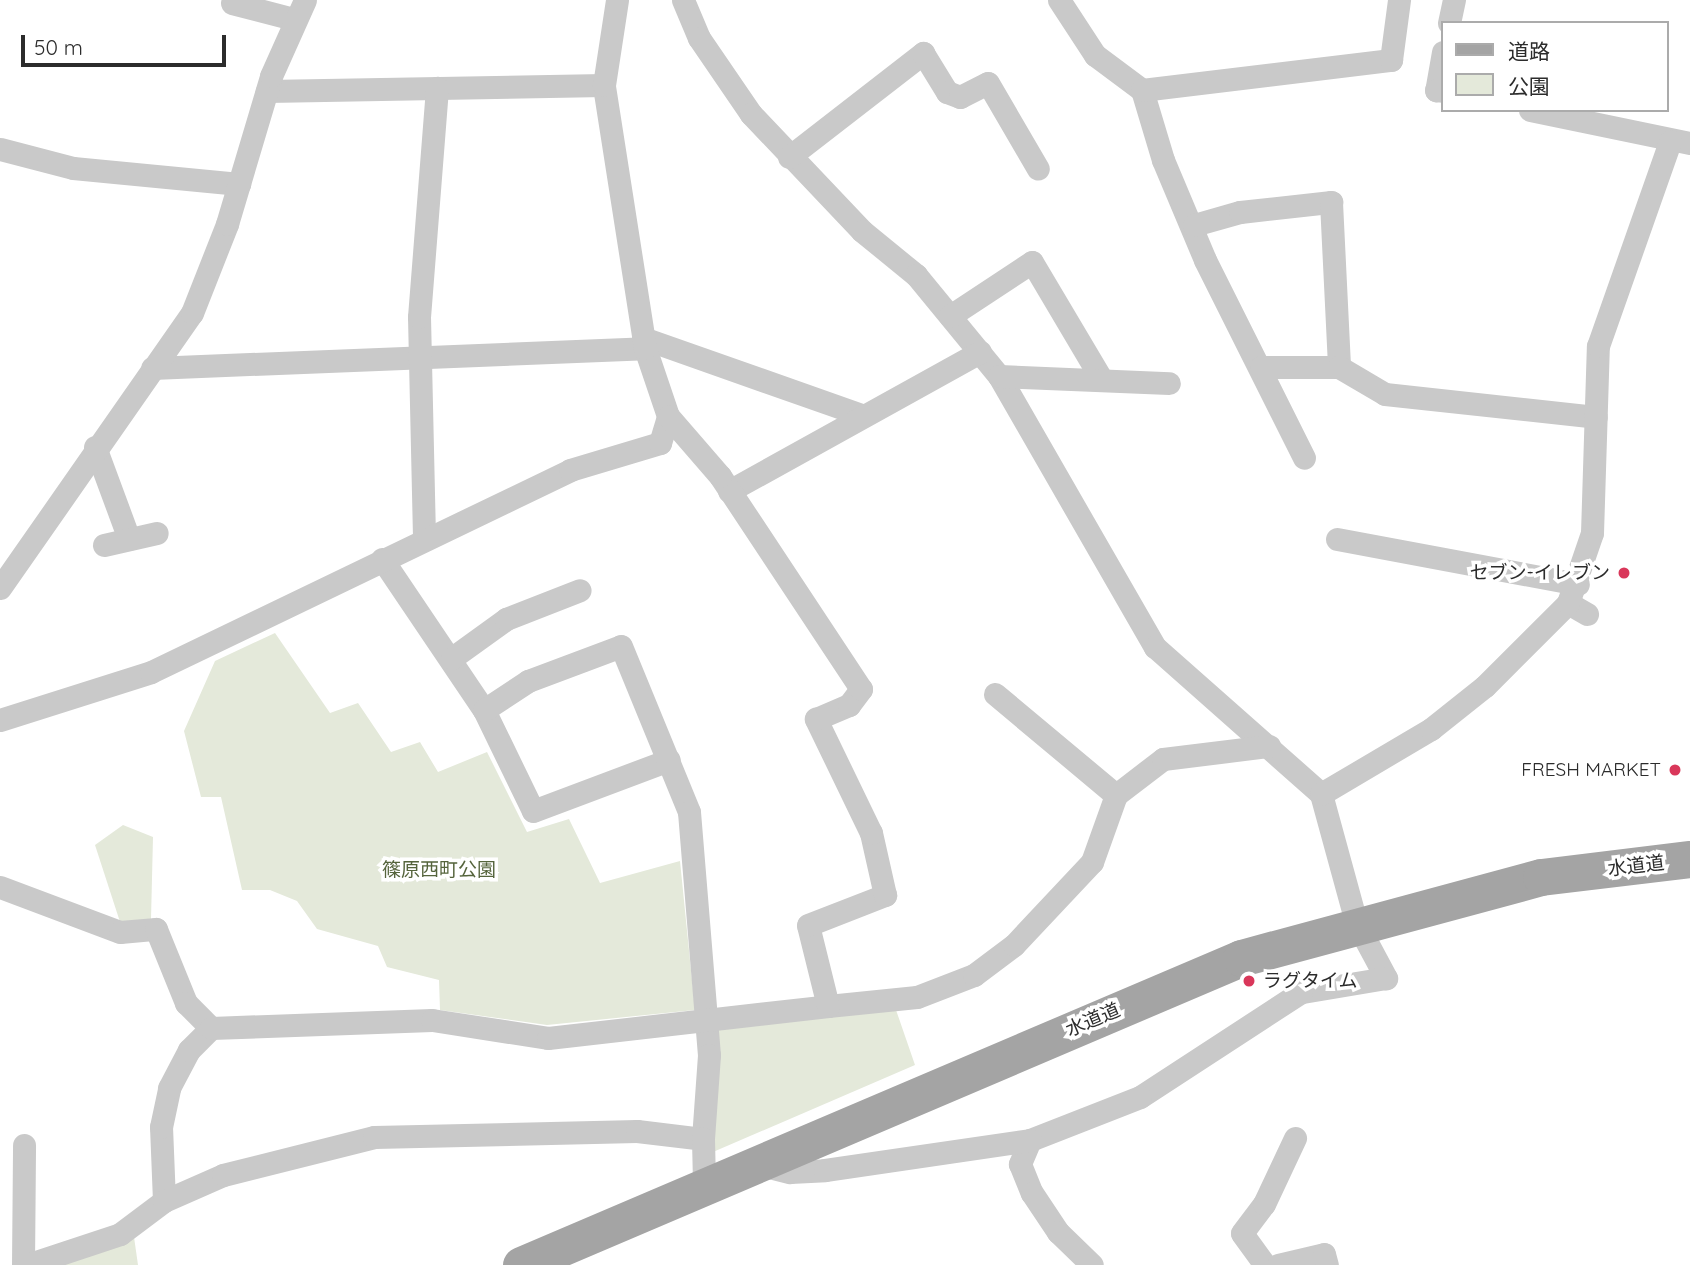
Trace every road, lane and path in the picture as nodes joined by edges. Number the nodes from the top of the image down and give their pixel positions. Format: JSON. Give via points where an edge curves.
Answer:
{"nodes":[{"id":1,"x":617,"y":0,"type":"edge"},
{"id":2,"x":683,"y":0,"type":"edge"},
{"id":3,"x":1059,"y":0,"type":"edge"},
{"id":4,"x":1399,"y":0,"type":"edge"},
{"id":5,"x":1454,"y":0,"type":"edge"},
{"id":6,"x":232,"y":3,"type":"dead end"},
{"id":7,"x":300,"y":9,"type":"edge"},
{"id":8,"x":1449,"y":21,"type":"edge"},
{"id":9,"x":1442,"y":57,"type":"edge"},
{"id":10,"x":604,"y":85,"type":"junction"},
{"id":11,"x":437,"y":88,"type":"junction"},
{"id":12,"x":1142,"y":90,"type":"junction"},
{"id":13,"x":267,"y":91,"type":"junction"},
{"id":14,"x":1442,"y":91,"type":"edge"},
{"id":15,"x":1539,"y":112,"type":"edge"},
{"id":16,"x":1680,"y":142,"type":"edge"},
{"id":17,"x":0,"y":149,"type":"edge"},
{"id":18,"x":789,"y":156,"type":"junction"},
{"id":19,"x":1038,"y":169,"type":"dead end"},
{"id":20,"x":239,"y":184,"type":"junction"},
{"id":21,"x":1194,"y":225,"type":"junction"},
{"id":22,"x":950,"y":316,"type":"junction"},
{"id":23,"x":644,"y":343,"type":"junction"},
{"id":24,"x":980,"y":352,"type":"junction"},
{"id":25,"x":419,"y":357,"type":"junction"},
{"id":26,"x":1261,"y":367,"type":"junction"},
{"id":27,"x":1339,"y":367,"type":"junction"},
{"id":28,"x":152,"y":368,"type":"junction"},
{"id":29,"x":999,"y":376,"type":"junction"},
{"id":30,"x":1102,"y":380,"type":"junction"},
{"id":31,"x":1169,"y":383,"type":"dead end"},
{"id":32,"x":668,"y":416,"type":"junction"},
{"id":33,"x":864,"y":416,"type":"junction"},
{"id":34,"x":1596,"y":417,"type":"junction"},
{"id":35,"x":95,"y":447,"type":"junction"},
{"id":36,"x":1304,"y":458,"type":"dead end"},
{"id":37,"x":729,"y":491,"type":"junction"},
{"id":38,"x":157,"y":533,"type":"dead end"},
{"id":39,"x":424,"y":537,"type":"junction"},
{"id":40,"x":129,"y":539,"type":"junction"},
{"id":41,"x":1338,"y":539,"type":"dead end"},
{"id":42,"x":104,"y":545,"type":"dead end"},
{"id":43,"x":382,"y":559,"type":"junction"},
{"id":44,"x":1,"y":584,"type":"edge"},
{"id":45,"x":580,"y":590,"type":"dead end"},
{"id":46,"x":1578,"y":600,"type":"junction"},
{"id":47,"x":452,"y":658,"type":"junction"},
{"id":48,"x":995,"y":694,"type":"dead end"},
{"id":49,"x":484,"y":710,"type":"junction"},
{"id":50,"x":0,"y":720,"type":"edge"},
{"id":51,"x":1269,"y":746,"type":"junction"},
{"id":52,"x":669,"y":760,"type":"junction"},
{"id":53,"x":1321,"y":794,"type":"junction"},
{"id":54,"x":1116,"y":795,"type":"junction"},
{"id":55,"x":1690,"y":859,"type":"edge"},
{"id":56,"x":0,"y":887,"type":"edge"},
{"id":57,"x":1356,"y":922,"type":"junction"},
{"id":58,"x":828,"y":1006,"type":"junction"},
{"id":59,"x":706,"y":1018,"type":"junction"},
{"id":60,"x":211,"y":1028,"type":"junction"},
{"id":61,"x":1295,"y":1138,"type":"dead end"},
{"id":62,"x":703,"y":1139,"type":"junction"},
{"id":63,"x":1030,"y":1140,"type":"junction"},
{"id":64,"x":24,"y":1145,"type":"dead end"},
{"id":65,"x":754,"y":1163,"type":"junction"},
{"id":66,"x":704,"y":1183,"type":"junction"},
{"id":67,"x":164,"y":1201,"type":"junction"},
{"id":68,"x":25,"y":1265,"type":"edge"},
{"id":69,"x":521,"y":1265,"type":"edge"},
{"id":70,"x":1092,"y":1265,"type":"edge"},
{"id":71,"x":1265,"y":1265,"type":"edge"},
{"id":72,"x":1278,"y":1265,"type":"edge"},
{"id":73,"x":1328,"y":1265,"type":"edge"}],
"edges":[{"from":1,"to":10,"type":"street"},
{"from":2,"to":18,"type":"street","via":[[699,38],[751,114]]},
{"from":3,"to":12,"type":"street","via":[[1095,55]]},
{"from":4,"to":12,"type":"street","via":[[1391,60]]},
{"from":5,"to":8,"type":"street"},
{"from":6,"to":7,"type":"street"},
{"from":7,"to":13,"type":"street"},
{"from":9,"to":14,"type":"street","via":[[1436,90]]},
{"from":10,"to":11,"type":"street"},
{"from":10,"to":23,"type":"street"},
{"from":11,"to":13,"type":"street"},
{"from":11,"to":25,"type":"street","via":[[425,187]]},
{"from":12,"to":21,"type":"street","via":[[1163,160]]},
{"from":13,"to":20,"type":"street"},
{"from":15,"to":16,"type":"street"},
{"from":16,"to":34,"type":"street","via":[[1598,346]]},
{"from":17,"to":20,"type":"street","via":[[73,168]]},
{"from":18,"to":19,"type":"street","via":[[923,52],[947,92],[960,97],[988,83]]},
{"from":18,"to":22,"type":"street","via":[[916,275]]},
{"from":20,"to":28,"type":"street","via":[[192,313]]},
{"from":21,"to":26,"type":"street"},
{"from":21,"to":27,"type":"street","via":[[1240,212],[1331,202]]},
{"from":22,"to":24,"type":"street"},
{"from":22,"to":30,"type":"street","via":[[1032,262]]},
{"from":23,"to":25,"type":"street"},
{"from":23,"to":32,"type":"street"},
{"from":23,"to":33,"type":"street"},
{"from":24,"to":29,"type":"street"},
{"from":24,"to":33,"type":"street"},
{"from":25,"to":28,"type":"street"},
{"from":25,"to":39,"type":"street"},
{"from":26,"to":27,"type":"street"},
{"from":26,"to":36,"type":"street"},
{"from":27,"to":34,"type":"street","via":[[1385,394]]},
{"from":28,"to":35,"type":"street"},
{"from":29,"to":30,"type":"street"},
{"from":29,"to":51,"type":"street","via":[[1155,647],[1230,719]]},
{"from":30,"to":31,"type":"street"},
{"from":32,"to":37,"type":"street"},
{"from":32,"to":39,"type":"street","via":[[660,443],[570,470]]},
{"from":33,"to":37,"type":"street"},
{"from":34,"to":46,"type":"street","via":[[1592,533]]},
{"from":35,"to":40,"type":"street"},
{"from":35,"to":44,"type":"street"},
{"from":37,"to":58,"type":"street","via":[[861,689],[849,705],[816,719],[871,833],[885,895],[808,925]]},
{"from":38,"to":40,"type":"street"},
{"from":39,"to":43,"type":"street"},
{"from":40,"to":42,"type":"street"},
{"from":41,"to":46,"type":"street"},
{"from":43,"to":47,"type":"street","via":[[423,627]]},
{"from":43,"to":50,"type":"street","via":[[151,672]]},
{"from":45,"to":47,"type":"street","via":[[506,619]]},
{"from":46,"to":53,"type":"street","via":[[1431,729]]},
{"from":47,"to":49,"type":"street"},
{"from":48,"to":54,"type":"street"},
{"from":49,"to":52,"type":"street","via":[[533,811]]},
{"from":49,"to":52,"type":"street","via":[[528,681],[621,646]]},
{"from":51,"to":53,"type":"street"},
{"from":51,"to":54,"type":"street","via":[[1163,759]]},
{"from":52,"to":59,"type":"street","via":[[689,812]]},
{"from":53,"to":57,"type":"street"},
{"from":54,"to":58,"type":"street","via":[[1092,862],[1014,946],[974,975],[917,997]]},
{"from":55,"to":57,"type":"main road","name":"水道道","via":[[1541,877]]},
{"from":56,"to":60,"type":"street","via":[[120,932],[156,929],[186,1003]]},
{"from":57,"to":63,"type":"street","via":[[1386,978],[1301,992],[1140,1097]]},
{"from":57,"to":65,"type":"main road","name":"水道道","via":[[1241,958]]},
{"from":58,"to":59,"type":"street"},
{"from":59,"to":60,"type":"street","via":[[548,1038],[432,1020]]},
{"from":59,"to":62,"type":"street"},
{"from":60,"to":67,"type":"street","via":[[189,1050],[169,1088],[160,1127]]},
{"from":61,"to":71,"type":"street","via":[[1264,1204],[1242,1233]]},
{"from":62,"to":66,"type":"street"},
{"from":62,"to":67,"type":"street","via":[[637,1131],[374,1137],[223,1175]]},
{"from":63,"to":65,"type":"street","via":[[825,1170],[790,1172]]},
{"from":63,"to":70,"type":"street","via":[[1020,1164],[1032,1192],[1058,1232]]},
{"from":64,"to":68,"type":"street"},
{"from":65,"to":66,"type":"main road","name":"水道道"},
{"from":66,"to":69,"type":"main road","name":"水道道"},
{"from":67,"to":68,"type":"street","via":[[120,1234]]},
{"from":72,"to":73,"type":"street","via":[[1324,1254]]}]}
